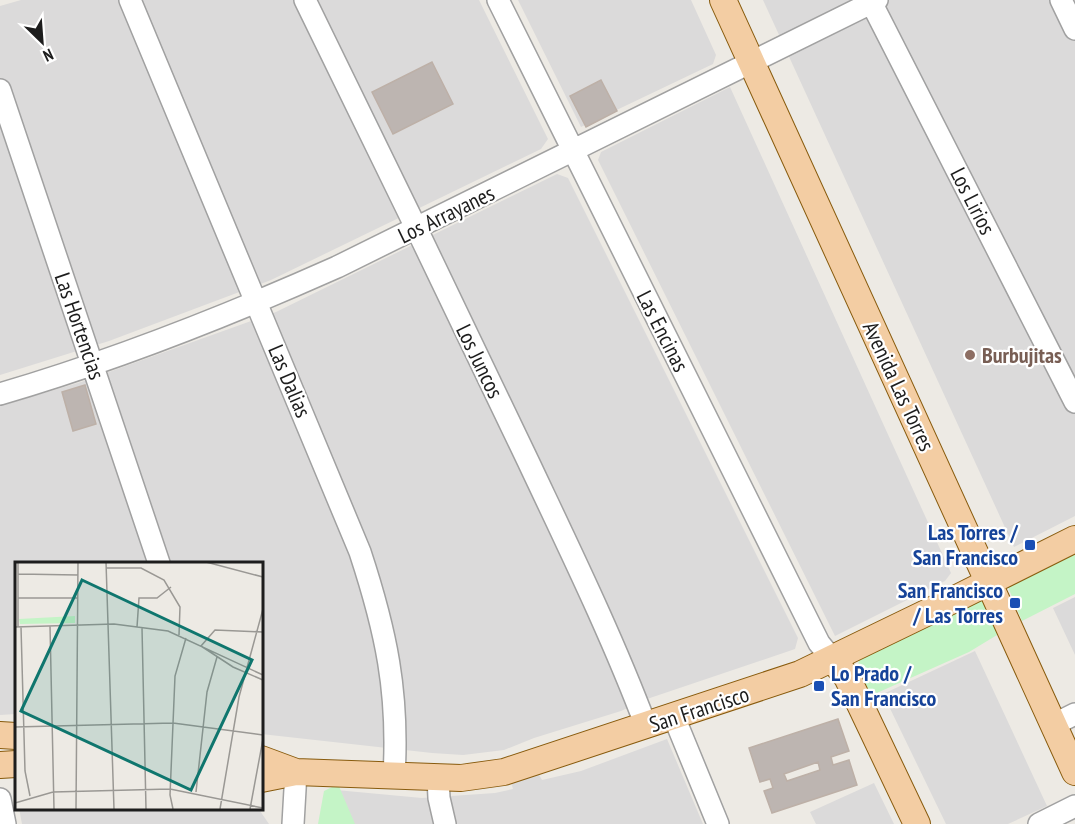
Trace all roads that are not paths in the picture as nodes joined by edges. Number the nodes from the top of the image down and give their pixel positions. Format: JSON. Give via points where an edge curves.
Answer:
{"nodes":[{"id":1,"x":130,"y":0,"type":"edge"},
{"id":2,"x":305,"y":0,"type":"edge"},
{"id":3,"x":498,"y":0,"type":"edge"},
{"id":4,"x":723,"y":0,"type":"edge"},
{"id":5,"x":1061,"y":0,"type":"edge"},
{"id":6,"x":873,"y":1,"type":"edge"},
{"id":7,"x":1075,"y":29,"type":"edge"},
{"id":8,"x":751,"y":63,"type":"junction"},
{"id":9,"x":0,"y":90,"type":"edge"},
{"id":10,"x":573,"y":151,"type":"junction"},
{"id":11,"x":417,"y":229,"type":"junction"},
{"id":12,"x":256,"y":303,"type":"junction"},
{"id":13,"x":93,"y":365,"type":"junction"},
{"id":14,"x":0,"y":394,"type":"edge"},
{"id":15,"x":1075,"y":402,"type":"edge"},
{"id":16,"x":1075,"y":539,"type":"edge"},
{"id":17,"x":159,"y":562,"type":"edge"},
{"id":18,"x":989,"y":583,"type":"junction"},
{"id":19,"x":832,"y":659,"type":"junction"},
{"id":20,"x":674,"y":717,"type":"junction"},
{"id":21,"x":1064,"y":719,"type":"edge"},
{"id":22,"x":646,"y":726,"type":"junction"},
{"id":23,"x":0,"y":735,"type":"edge"},
{"id":24,"x":15,"y":736,"type":"edge"},
{"id":25,"x":262,"y":759,"type":"edge"},
{"id":26,"x":15,"y":764,"type":"edge"},
{"id":27,"x":0,"y":765,"type":"edge"},
{"id":28,"x":297,"y":771,"type":"junction"},
{"id":29,"x":1075,"y":772,"type":"edge"},
{"id":30,"x":394,"y":776,"type":"junction"},
{"id":31,"x":438,"y":778,"type":"junction"},
{"id":32,"x":262,"y":779,"type":"edge"},
{"id":33,"x":0,"y":799,"type":"edge"},
{"id":34,"x":1075,"y":806,"type":"edge"},
{"id":35,"x":5,"y":824,"type":"edge"},
{"id":36,"x":293,"y":824,"type":"edge"},
{"id":37,"x":445,"y":824,"type":"edge"},
{"id":38,"x":717,"y":824,"type":"edge"},
{"id":39,"x":917,"y":824,"type":"edge"},
{"id":40,"x":1039,"y":824,"type":"edge"}],
"edges":[{"from":1,"to":12,"type":"street","name":"Las Dalias"},
{"from":2,"to":11,"type":"street","name":"Los Juncos"},
{"from":3,"to":10,"type":"street","name":"Las Encinas"},
{"from":4,"to":8,"type":"main road","name":"Avenida Las Torres"},
{"from":5,"to":7,"type":"street"},
{"from":6,"to":8,"type":"street","name":"Los Arrayanes"},
{"from":6,"to":15,"type":"street","name":"Los Lirios"},
{"from":8,"to":10,"type":"street","name":"Los Arrayanes"},
{"from":8,"to":18,"type":"main road","name":"Avenida Las Torres"},
{"from":9,"to":13,"type":"street","name":"Las Hortencias"},
{"from":10,"to":11,"type":"street","name":"Los Arrayanes"},
{"from":10,"to":19,"type":"street","name":"Las Encinas","via":[[819,643]]},
{"from":11,"to":12,"type":"street","name":"Los Arrayanes"},
{"from":11,"to":22,"type":"street","name":"Los Juncos","via":[[551,510]]},
{"from":12,"to":13,"type":"street","name":"Los Arrayanes"},
{"from":12,"to":30,"type":"street","name":"Las Dalias","via":[[346,514],[373,590],[393,680]]},
{"from":13,"to":14,"type":"street","name":"Los Arrayanes"},
{"from":13,"to":17,"type":"street","name":"Las Hortencias"},
{"from":16,"to":18,"type":"main road","name":"San Francisco"},
{"from":18,"to":19,"type":"main road","name":"San Francisco"},
{"from":18,"to":21,"type":"main road","name":"Avenida Las Torres"},
{"from":19,"to":20,"type":"main road","name":"San Francisco","via":[[779,682]]},
{"from":19,"to":39,"type":"main road","via":[[847,677]]},
{"from":20,"to":22,"type":"main road","name":"San Francisco"},
{"from":20,"to":38,"type":"street"},
{"from":21,"to":29,"type":"main road","name":"Avenida Las Torres"},
{"from":22,"to":31,"type":"main road","name":"San Francisco","via":[[504,772]]},
{"from":23,"to":24,"type":"main road"},
{"from":25,"to":28,"type":"main road","name":"San Francisco"},
{"from":26,"to":27,"type":"main road"},
{"from":28,"to":30,"type":"main road","name":"San Francisco"},
{"from":28,"to":32,"type":"main road","name":"San Francisco"},
{"from":28,"to":36,"type":"street"},
{"from":30,"to":31,"type":"main road","name":"San Francisco"},
{"from":31,"to":37,"type":"street"},
{"from":33,"to":35,"type":"street"},
{"from":34,"to":40,"type":"street"}]}
